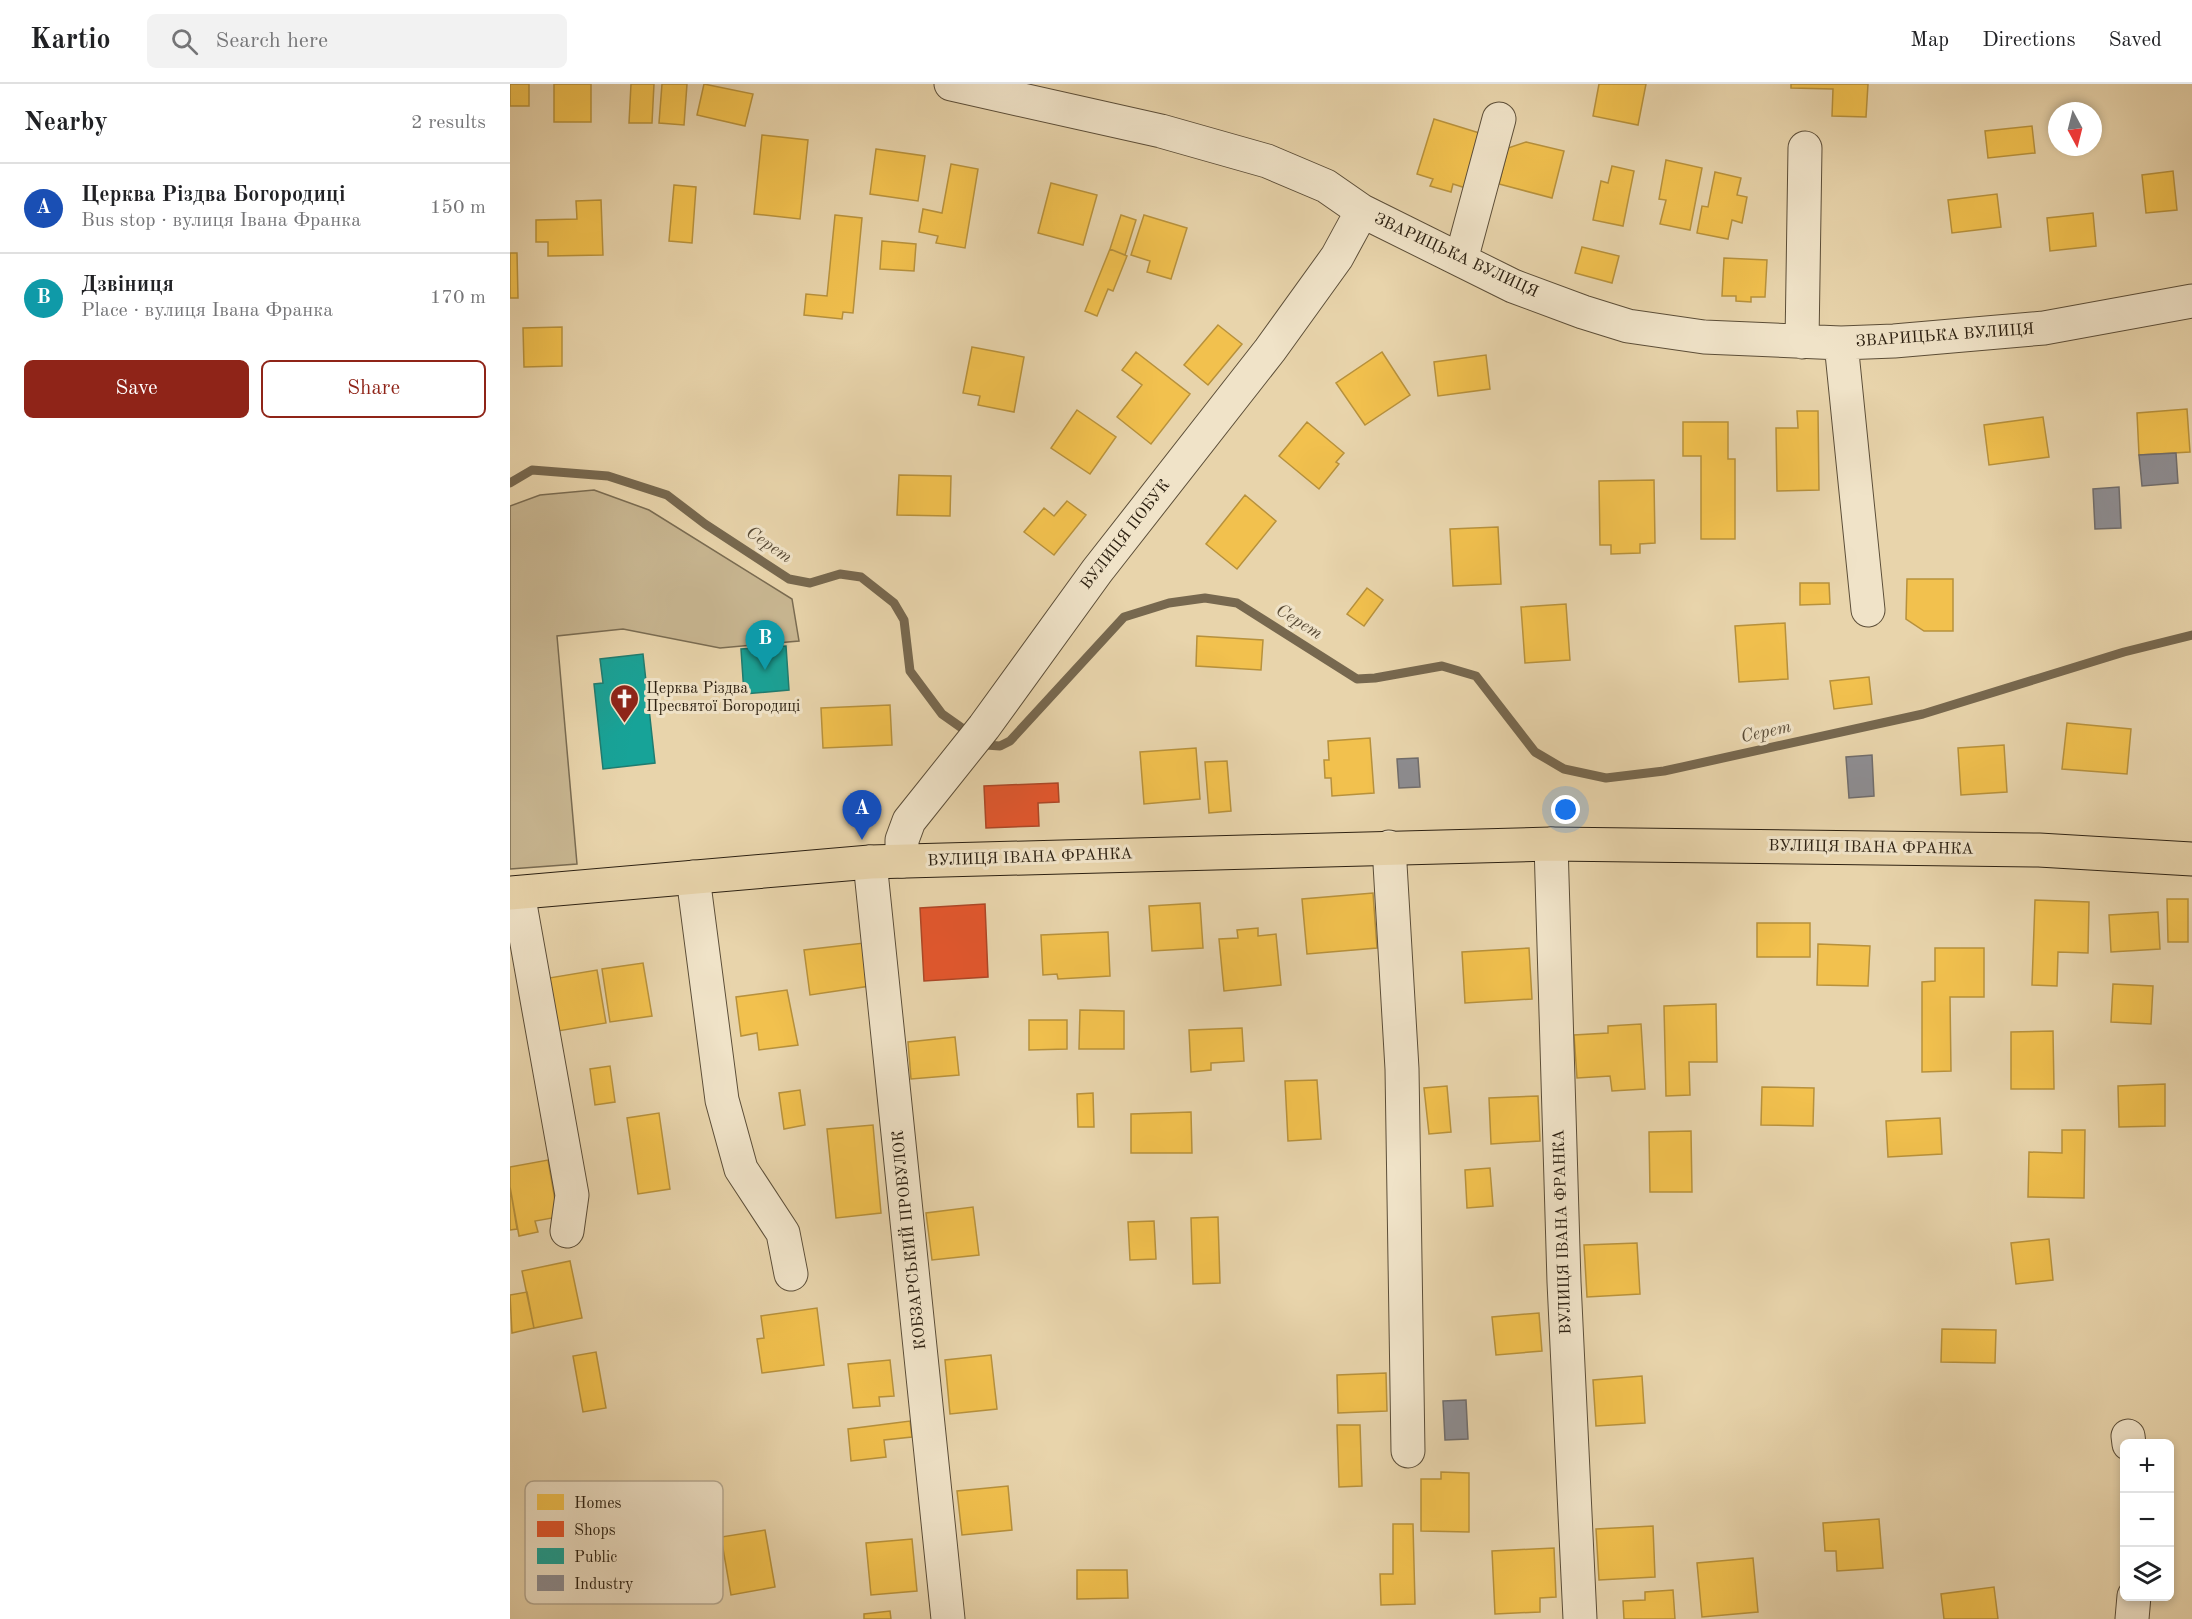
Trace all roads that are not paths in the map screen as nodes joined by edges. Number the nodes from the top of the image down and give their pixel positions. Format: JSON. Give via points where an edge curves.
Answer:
{"nodes":[{"id":1,"x":951,"y":84,"type":"edge"},
{"id":2,"x":1499,"y":119,"type":"dead end"},
{"id":3,"x":1805,"y":148,"type":"dead end"},
{"id":4,"x":1362,"y":211,"type":"junction"},
{"id":5,"x":1461,"y":260,"type":"junction"},
{"id":6,"x":2192,"y":301,"type":"edge"},
{"id":7,"x":1802,"y":342,"type":"junction"},
{"id":8,"x":1841,"y":343,"type":"junction"},
{"id":9,"x":1868,"y":610,"type":"dead end"},
{"id":10,"x":1551,"y":844,"type":"junction"},
{"id":11,"x":1389,"y":848,"type":"junction"},
{"id":12,"x":2192,"y":859,"type":"edge"},
{"id":13,"x":902,"y":861,"type":"junction"},
{"id":14,"x":870,"y":862,"type":"junction"},
{"id":15,"x":693,"y":878,"type":"junction"},
{"id":16,"x":514,"y":893,"type":"edge"},
{"id":17,"x":567,"y":1231,"type":"dead end"},
{"id":18,"x":791,"y":1274,"type":"dead end"},
{"id":19,"x":1408,"y":1451,"type":"dead end"},
{"id":20,"x":2134,"y":1601,"type":"edge"},
{"id":21,"x":948,"y":1619,"type":"edge"},
{"id":22,"x":1580,"y":1619,"type":"edge"},
{"id":23,"x":2132,"y":1619,"type":"edge"}],
"edges":[{"from":1,"to":4,"type":"street","name":"ЗВАРИЦЬКА ВУЛИЦЯ","via":[[1161,131],[1267,161],[1326,186]]},
{"from":2,"to":5,"type":"street"},
{"from":3,"to":7,"type":"street"},
{"from":4,"to":5,"type":"street","name":"ЗВАРИЦЬКА ВУЛИЦЯ"},
{"from":4,"to":13,"type":"street","name":"ВУЛИЦЯ ПОБУК","via":[[1337,257],[1270,350],[909,821],[902,840]]},
{"from":5,"to":7,"type":"street","name":"ЗВАРИЦЬКА ВУЛИЦЯ","via":[[1513,286],[1628,326],[1704,337]]},
{"from":6,"to":8,"type":"street","name":"ЗВАРИЦЬКА ВУЛИЦЯ","via":[[2035,329]]},
{"from":7,"to":8,"type":"street","name":"ЗВАРИЦЬКА ВУЛИЦЯ"},
{"from":8,"to":9,"type":"street"},
{"from":10,"to":11,"type":"main road","name":"ВУЛИЦЯ ІВАНА ФРАНКА"},
{"from":10,"to":12,"type":"main road","name":"ВУЛИЦЯ ІВАНА ФРАНКА","via":[[2039,850]]},
{"from":10,"to":22,"type":"street","name":"ВУЛИЦЯ ІВАНА ФРАНКА","via":[[1564,1282]]},
{"from":11,"to":13,"type":"main road","name":"ВУЛИЦЯ ІВАНА ФРАНКА"},
{"from":11,"to":19,"type":"street","via":[[1402,1069]]},
{"from":13,"to":14,"type":"main road","name":"ВУЛИЦЯ ІВАНА ФРАНКА"},
{"from":14,"to":15,"type":"main road","name":"ВУЛИЦЯ ІВАНА ФРАНКА"},
{"from":14,"to":21,"type":"street","name":"КОБЗАРСЬКИЙ ПРОВУЛОК"},
{"from":15,"to":16,"type":"main road","name":"ВУЛИЦЯ ІВАНА ФРАНКА"},
{"from":15,"to":18,"type":"street","via":[[722,1100],[741,1169],[783,1233]]},
{"from":16,"to":17,"type":"street","via":[[572,1195]]},
{"from":20,"to":23,"type":"street"}]}
